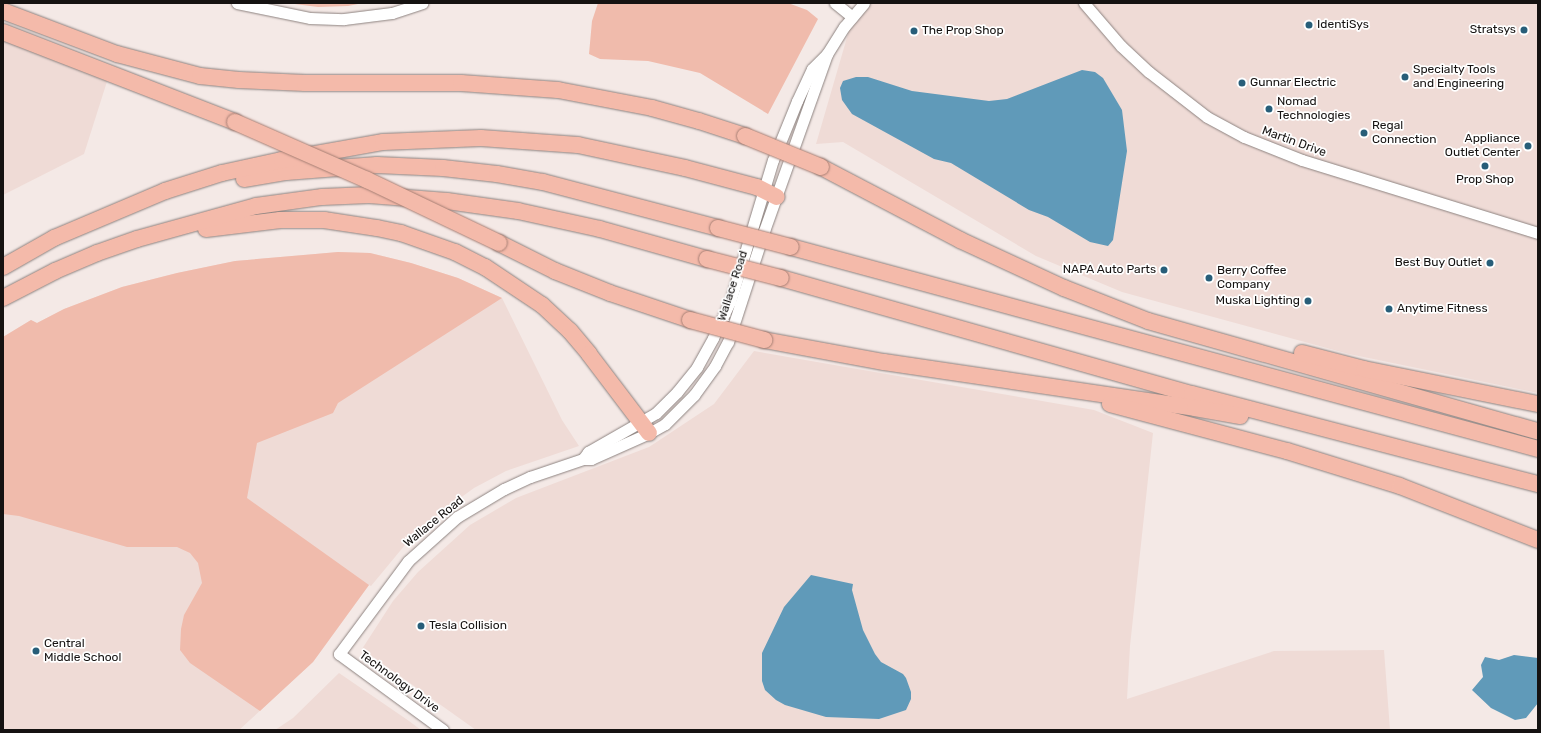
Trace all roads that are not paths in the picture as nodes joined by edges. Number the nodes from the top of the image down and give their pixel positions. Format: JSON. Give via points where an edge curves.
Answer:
{"nodes":[{"id":1,"x":237,"y":3,"type":"edge"},
{"id":2,"x":422,"y":3,"type":"edge"},
{"id":3,"x":835,"y":3,"type":"edge"},
{"id":4,"x":864,"y":3,"type":"edge"},
{"id":5,"x":1084,"y":3,"type":"edge"},
{"id":6,"x":3,"y":11,"type":"edge"},
{"id":7,"x":852,"y":17,"type":"junction"},
{"id":8,"x":3,"y":32,"type":"edge"},
{"id":9,"x":827,"y":54,"type":"junction"},
{"id":10,"x":770,"y":194,"type":"junction"},
{"id":11,"x":113,"y":213,"type":"junction"},
{"id":12,"x":1538,"y":233,"type":"edge"},
{"id":13,"x":137,"y":239,"type":"junction"},
{"id":14,"x":3,"y":266,"type":"edge"},
{"id":15,"x":3,"y":298,"type":"edge"},
{"id":16,"x":1148,"y":321,"type":"junction"},
{"id":17,"x":1031,"y":383,"type":"junction"},
{"id":18,"x":1538,"y":404,"type":"edge"},
{"id":19,"x":644,"y":427,"type":"junction"},
{"id":20,"x":1538,"y":431,"type":"edge"},
{"id":21,"x":1385,"y":443,"type":"junction"},
{"id":22,"x":1538,"y":449,"type":"edge"},
{"id":23,"x":1538,"y":484,"type":"edge"},
{"id":24,"x":1538,"y":540,"type":"edge"},
{"id":25,"x":339,"y":654,"type":"joint"},
{"id":26,"x":443,"y":730,"type":"edge"}],
"edges":[{"from":1,"to":2,"type":"street","via":[[310,18],[338,19],[392,13]]},
{"from":3,"to":7,"type":"street"},
{"from":4,"to":7,"type":"street"},
{"from":5,"to":12,"type":"street","name":"Martin Drive","via":[[1121,46],[1159,81],[1207,117],[1244,137],[1302,160]]},
{"from":6,"to":16,"type":"highway","bridge":true,"via":[[117,54],[200,76],[305,83],[461,83],[558,90],[652,108],[745,136],[821,167],[960,240],[1064,288]]},
{"from":7,"to":9,"type":"street","name":"Wallace Road"},
{"from":8,"to":17,"type":"highway","bridge":true,"via":[[235,122],[368,180],[555,271],[610,293],[690,320],[764,340],[884,362]]},
{"from":9,"to":10,"type":"street","name":"Wallace Road","via":[[801,124]]},
{"from":9,"to":10,"type":"street","name":"Wallace Road","via":[[812,69],[797,101],[773,160]]},
{"from":10,"to":11,"type":"highway","via":[[757,187],[685,168],[578,145],[480,138],[428,139],[383,142],[340,149],[222,173],[165,191]]},
{"from":10,"to":19,"type":"street","name":"Wallace Road","via":[[730,302],[713,338],[677,392]]},
{"from":11,"to":14,"type":"highway","via":[[54,238]]},
{"from":11,"to":22,"type":"highway","bridge":true,"via":[[185,191],[286,172],[377,165],[443,168],[528,180],[792,247]]},
{"from":13,"to":15,"type":"highway","via":[[62,268]]},
{"from":13,"to":19,"type":"highway","via":[[280,220],[324,220],[377,228],[455,252],[485,267],[542,305],[570,331]]},
{"from":13,"to":21,"type":"highway","bridge":true,"via":[[256,206],[322,197],[369,195],[447,201],[518,211],[600,229],[1192,394]]},
{"from":16,"to":18,"type":"highway","via":[[1257,341],[1364,369]]},
{"from":16,"to":20,"type":"highway"},
{"from":17,"to":21,"type":"highway","via":[[1195,408]]},
{"from":17,"to":24,"type":"highway","via":[[1287,451],[1400,486]]},
{"from":19,"to":25,"type":"street","name":"Wallace Road","via":[[588,452],[583,459],[504,488],[457,517],[408,561]]},
{"from":21,"to":23,"type":"highway"},
{"from":25,"to":26,"type":"street","name":"Technology Drive"}]}
